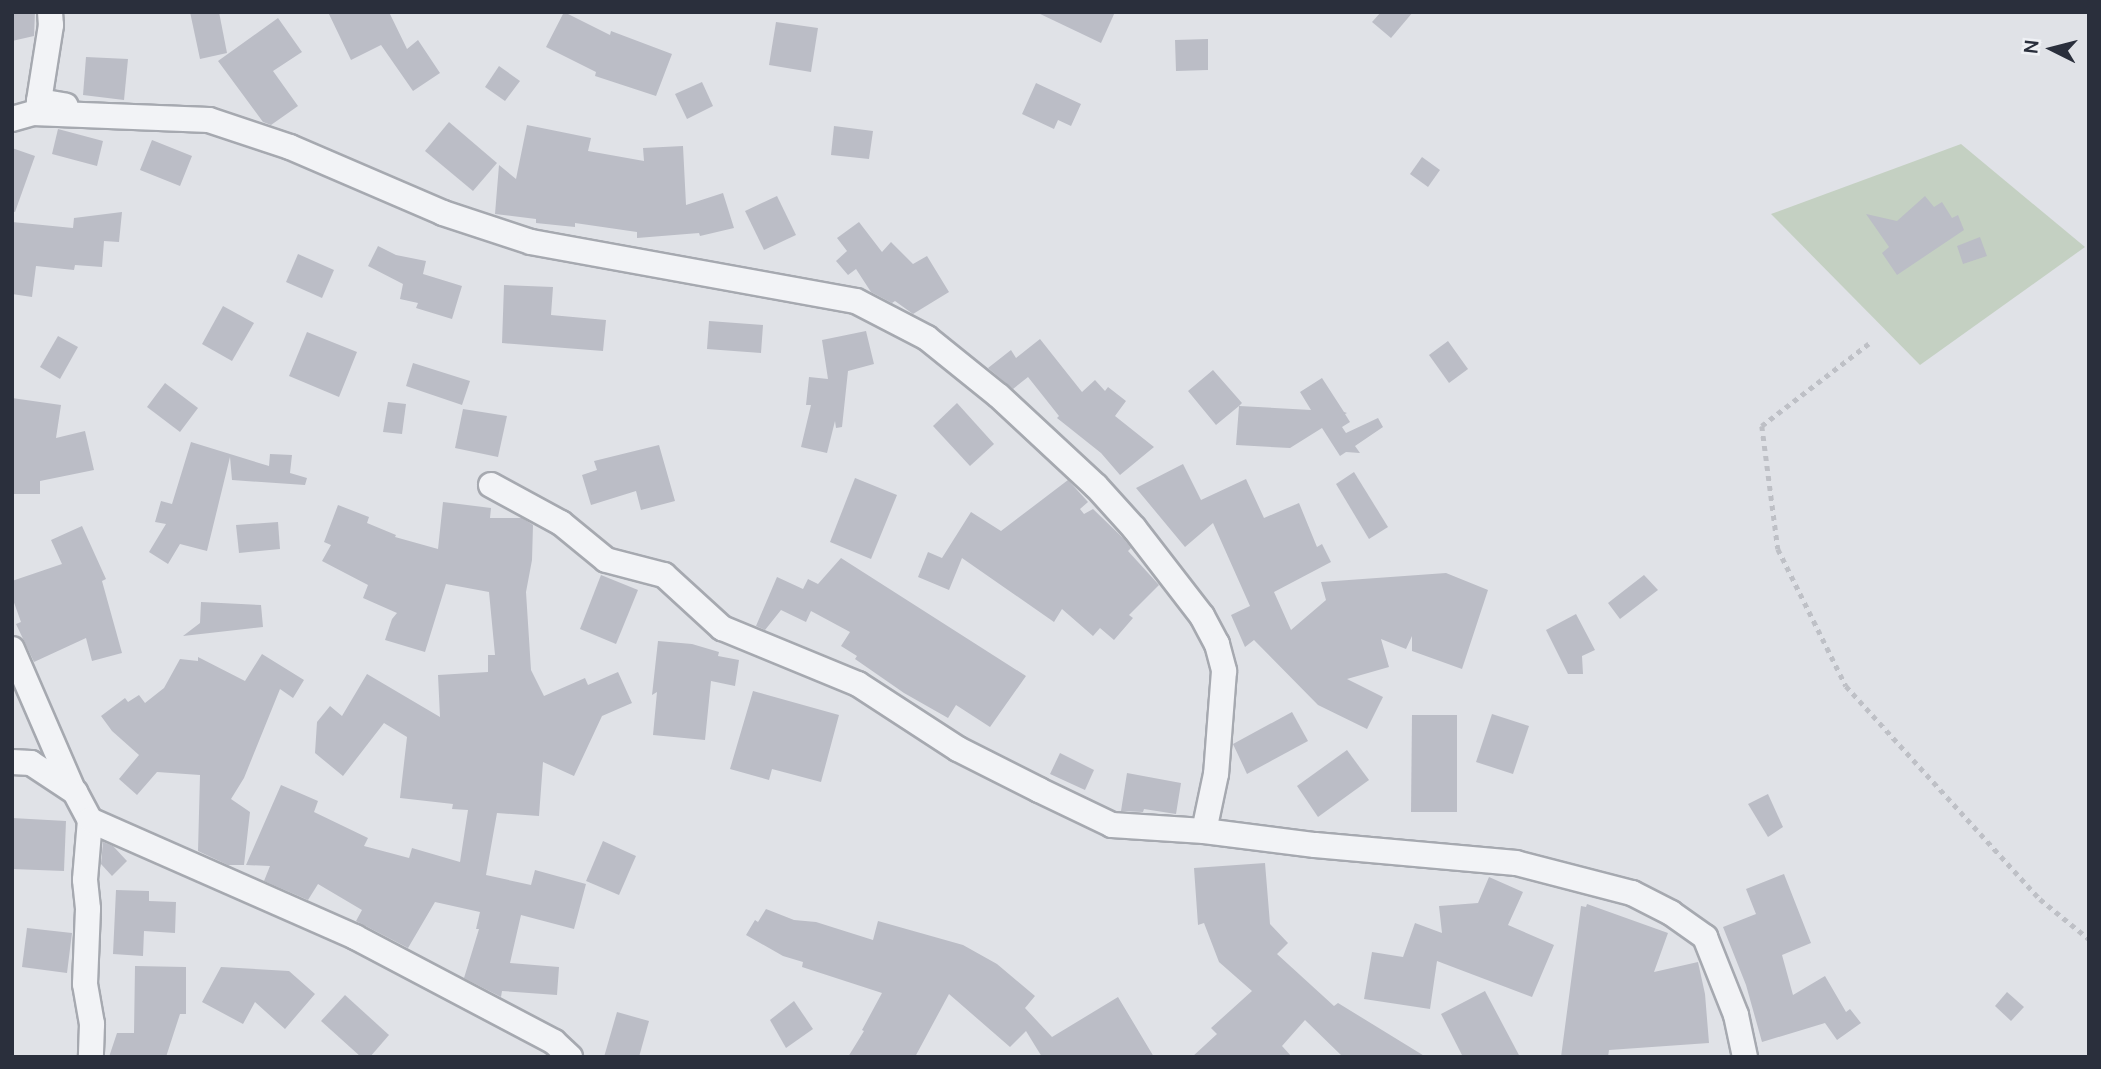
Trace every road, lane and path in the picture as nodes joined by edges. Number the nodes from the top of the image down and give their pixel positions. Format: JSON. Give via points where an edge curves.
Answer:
{"nodes":[{"id":1,"x":50,"y":12,"type":"edge"},
{"id":2,"x":116,"y":114,"type":"junction"},
{"id":3,"x":12,"y":119,"type":"edge"},
{"id":4,"x":1869,"y":344,"type":"dead end"},
{"id":5,"x":491,"y":485,"type":"dead end"},
{"id":6,"x":12,"y":649,"type":"edge"},
{"id":7,"x":12,"y":762,"type":"edge"},
{"id":8,"x":75,"y":792,"type":"junction"},
{"id":9,"x":90,"y":820,"type":"junction"},
{"id":10,"x":1204,"y":831,"type":"junction"},
{"id":11,"x":2089,"y":939,"type":"edge"},
{"id":12,"x":91,"y":1057,"type":"edge"},
{"id":13,"x":570,"y":1057,"type":"edge"},
{"id":14,"x":1745,"y":1057,"type":"edge"}],
"edges":[{"from":1,"to":2,"type":"street","via":[[39,102]]},
{"from":2,"to":3,"type":"street","via":[[33,113]]},
{"from":2,"to":10,"type":"street","via":[[209,120],[290,147],[443,213],[531,242],[856,301],[927,338],[999,396],[1096,486],[1202,616],[1217,644],[1224,671],[1216,774]]},
{"from":4,"to":11,"type":"path","via":[[1762,426],[1778,549],[1846,686],[2040,899]]},
{"from":5,"to":10,"type":"street","via":[[561,523],[606,560],[664,575],[722,628],[858,684],[958,750],[1039,790],[1112,825]]},
{"from":6,"to":8,"type":"street"},
{"from":7,"to":8,"type":"street","via":[[30,763]]},
{"from":8,"to":9,"type":"street"},
{"from":9,"to":12,"type":"street","via":[[85,984],[92,1024]]},
{"from":9,"to":13,"type":"street","via":[[355,937],[554,1042]]},
{"from":10,"to":14,"type":"street","via":[[1516,863],[1632,893],[1705,937],[1736,1015]]}]}
